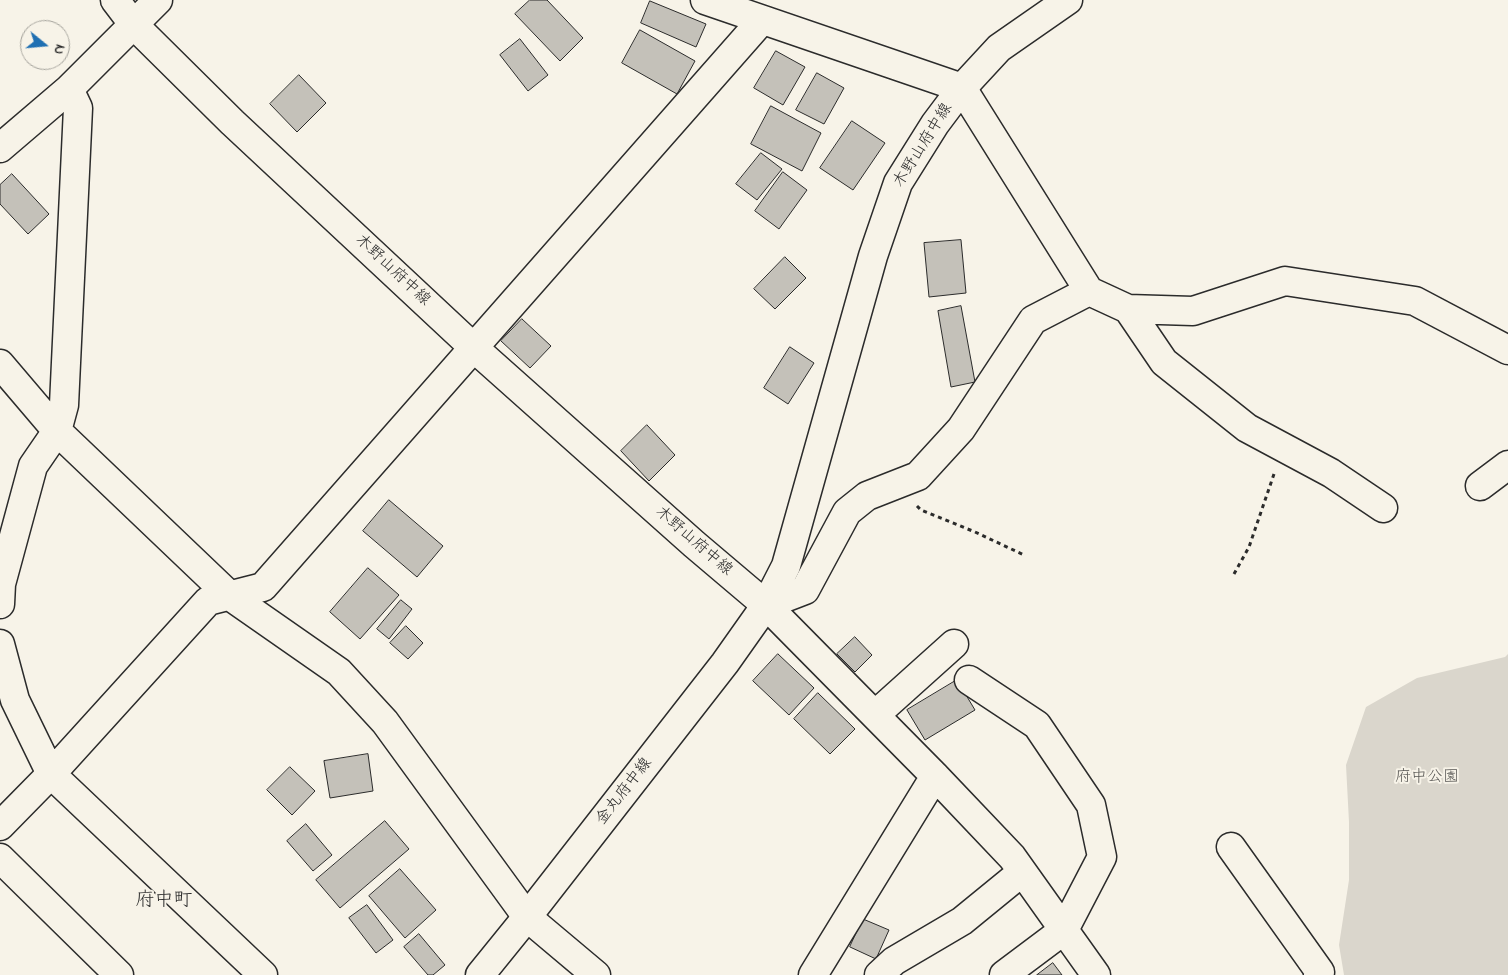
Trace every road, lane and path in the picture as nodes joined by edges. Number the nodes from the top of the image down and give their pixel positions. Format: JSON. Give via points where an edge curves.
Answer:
{"nodes":[{"id":1,"x":114,"y":0,"type":"edge"},
{"id":2,"x":158,"y":0,"type":"edge"},
{"id":3,"x":705,"y":0,"type":"edge"},
{"id":4,"x":1068,"y":0,"type":"edge"},
{"id":5,"x":762,"y":20,"type":"junction"},
{"id":6,"x":134,"y":25,"type":"junction"},
{"id":7,"x":962,"y":88,"type":"junction"},
{"id":8,"x":69,"y":89,"type":"junction"},
{"id":9,"x":0,"y":148,"type":"edge"},
{"id":10,"x":1089,"y":291,"type":"junction"},
{"id":11,"x":1128,"y":309,"type":"junction"},
{"id":12,"x":474,"y":348,"type":"junction"},
{"id":13,"x":1508,"y":350,"type":"edge"},
{"id":14,"x":0,"y":364,"type":"edge"},
{"id":15,"x":57,"y":431,"type":"junction"},
{"id":16,"x":1282,"y":447,"type":"junction"},
{"id":17,"x":1508,"y":465,"type":"edge"},
{"id":18,"x":894,"y":485,"type":"junction"},
{"id":19,"x":1480,"y":486,"type":"dead end"},
{"id":20,"x":1382,"y":508,"type":"dead end"},
{"id":21,"x":1024,"y":555,"type":"dead end"},
{"id":22,"x":1234,"y":574,"type":"dead end"},
{"id":23,"x":230,"y":596,"type":"junction"},
{"id":24,"x":0,"y":604,"type":"edge"},
{"id":25,"x":766,"y":605,"type":"junction"},
{"id":26,"x":0,"y":644,"type":"edge"},
{"id":27,"x":954,"y":644,"type":"dead end"},
{"id":28,"x":969,"y":680,"type":"dead end"},
{"id":29,"x":875,"y":715,"type":"junction"},
{"id":30,"x":51,"y":774,"type":"junction"},
{"id":31,"x":935,"y":776,"type":"junction"},
{"id":32,"x":0,"y":826,"type":"edge"},
{"id":33,"x":1231,"y":847,"type":"dead end"},
{"id":34,"x":0,"y":858,"type":"edge"},
{"id":35,"x":1022,"y":872,"type":"junction"},
{"id":36,"x":527,"y":917,"type":"junction"},
{"id":37,"x":1064,"y":930,"type":"junction"},
{"id":38,"x":119,"y":975,"type":"edge"},
{"id":39,"x":263,"y":975,"type":"edge"},
{"id":40,"x":480,"y":975,"type":"edge"},
{"id":41,"x":596,"y":975,"type":"edge"},
{"id":42,"x":813,"y":975,"type":"edge"},
{"id":43,"x":879,"y":975,"type":"edge"},
{"id":44,"x":1004,"y":975,"type":"edge"},
{"id":45,"x":1096,"y":975,"type":"edge"},
{"id":46,"x":1318,"y":975,"type":"edge"}],
"edges":[{"from":1,"to":6,"type":"street","name":"木野山府中線"},
{"from":2,"to":6,"type":"street"},
{"from":3,"to":5,"type":"street"},
{"from":4,"to":7,"type":"street","name":"木野山府中線","via":[[999,48]]},
{"from":5,"to":7,"type":"street"},
{"from":5,"to":12,"type":"street"},
{"from":6,"to":8,"type":"street"},
{"from":6,"to":12,"type":"street","name":"木野山府中線","via":[[232,122]]},
{"from":7,"to":10,"type":"street"},
{"from":7,"to":25,"type":"street","name":"木野山府中線","via":[[898,183],[873,256],[786,566]]},
{"from":8,"to":9,"type":"street"},
{"from":8,"to":15,"type":"street","via":[[78,108],[64,404]]},
{"from":10,"to":11,"type":"street"},
{"from":10,"to":18,"type":"street","via":[[1033,320],[960,429],[918,476]]},
{"from":11,"to":13,"type":"street","via":[[1193,311],[1285,281],[1415,301]]},
{"from":11,"to":16,"type":"street","via":[[1164,362],[1247,428]]},
{"from":12,"to":23,"type":"street","via":[[262,587]]},
{"from":12,"to":25,"type":"street","name":"木野山府中線"},
{"from":14,"to":15,"type":"street"},
{"from":15,"to":23,"type":"street"},
{"from":15,"to":24,"type":"street","via":[[33,466],[1,584]]},
{"from":16,"to":20,"type":"street"},
{"from":16,"to":22,"type":"path","via":[[1249,548]]},
{"from":17,"to":19,"type":"street"},
{"from":18,"to":21,"type":"path","via":[[921,510]]},
{"from":18,"to":25,"type":"street","via":[[867,496],[847,512],[805,590]]},
{"from":23,"to":30,"type":"street","via":[[208,600]]},
{"from":23,"to":36,"type":"street","via":[[340,672],[385,722]]},
{"from":25,"to":29,"type":"street"},
{"from":25,"to":36,"type":"street","name":"金丸府中線","via":[[725,663]]},
{"from":26,"to":30,"type":"street","via":[[15,700]]},
{"from":27,"to":29,"type":"street"},
{"from":28,"to":37,"type":"street","via":[[1038,725],[1091,805],[1102,857]]},
{"from":29,"to":31,"type":"street"},
{"from":30,"to":32,"type":"street"},
{"from":30,"to":39,"type":"street"},
{"from":31,"to":35,"type":"street","via":[[1012,857]]},
{"from":31,"to":42,"type":"street"},
{"from":33,"to":46,"type":"street","via":[[1320,972]]},
{"from":34,"to":38,"type":"street"},
{"from":35,"to":37,"type":"street"},
{"from":35,"to":43,"type":"street","via":[[962,921],[894,961]]},
{"from":36,"to":40,"type":"street","name":"金丸府中線"},
{"from":36,"to":41,"type":"street"},
{"from":37,"to":44,"type":"street"},
{"from":37,"to":45,"type":"street"}]}
